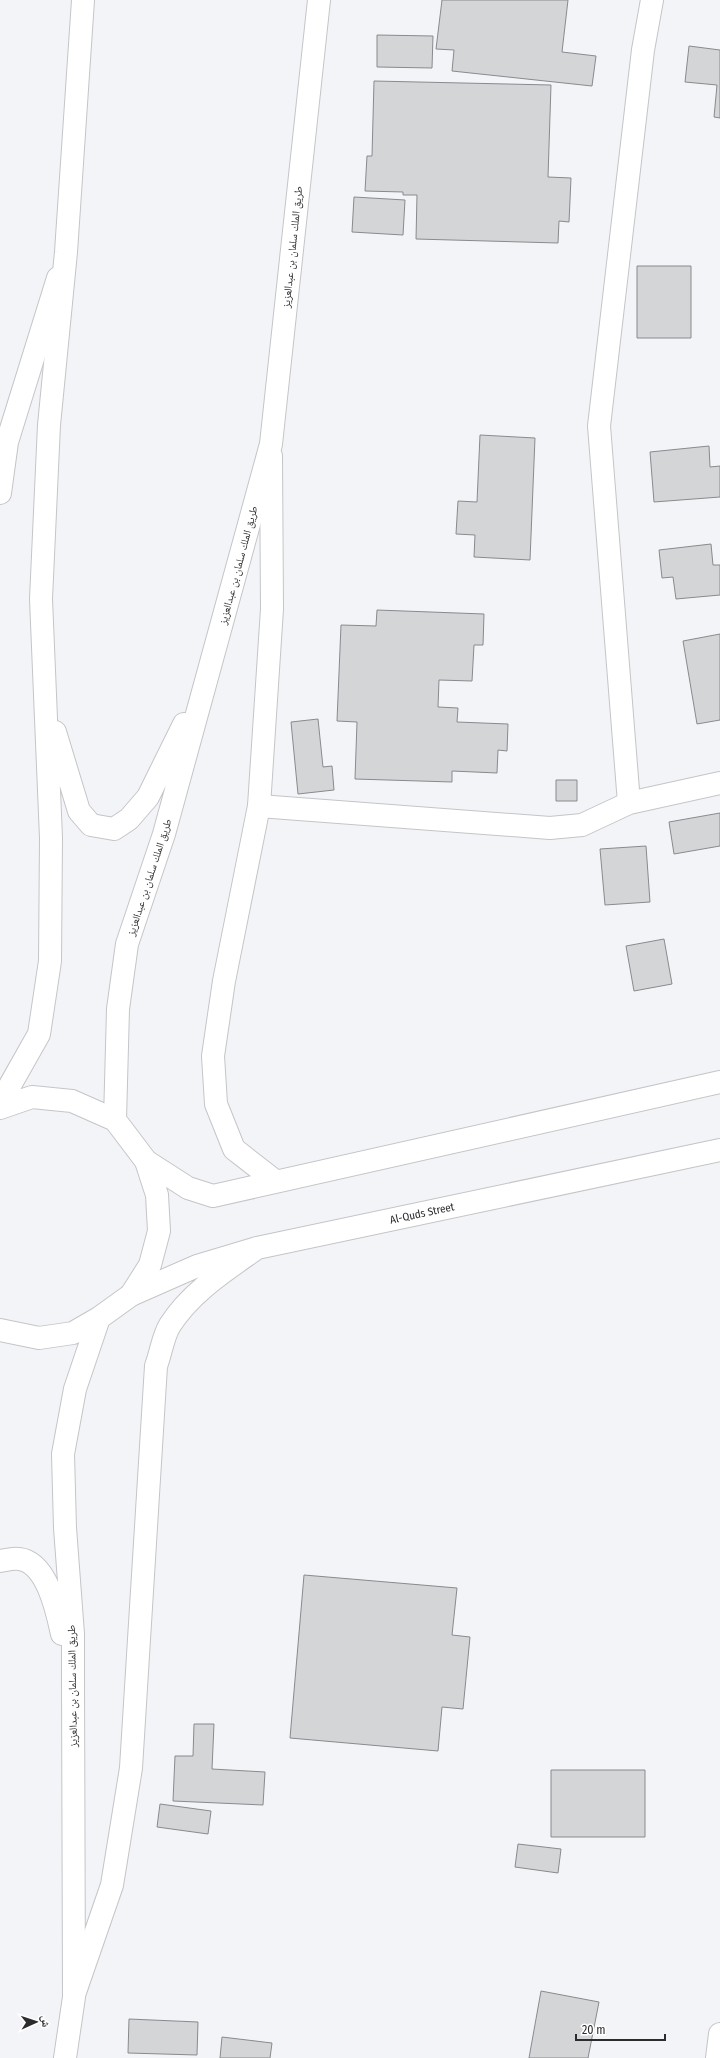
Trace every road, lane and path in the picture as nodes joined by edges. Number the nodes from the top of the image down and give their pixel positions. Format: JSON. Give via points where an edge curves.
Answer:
{"nodes":[{"id":1,"x":83,"y":0,"type":"edge"},
{"id":2,"x":319,"y":0,"type":"edge"},
{"id":3,"x":652,"y":0,"type":"edge"},
{"id":4,"x":66,"y":252,"type":"junction"},
{"id":5,"x":271,"y":444,"type":"junction"},
{"id":6,"x":0,"y":493,"type":"edge"},
{"id":7,"x":205,"y":685,"type":"junction"},
{"id":8,"x":45,"y":692,"type":"junction"},
{"id":9,"x":720,"y":783,"type":"edge"},
{"id":10,"x":630,"y":802,"type":"junction"},
{"id":11,"x":259,"y":806,"type":"junction"},
{"id":12,"x":720,"y":1082,"type":"edge"},
{"id":13,"x":0,"y":1103,"type":"edge"},
{"id":14,"x":0,"y":1108,"type":"edge"},
{"id":15,"x":115,"y":1120,"type":"junction"},
{"id":16,"x":720,"y":1150,"type":"edge"},
{"id":17,"x":146,"y":1161,"type":"junction"},
{"id":18,"x":275,"y":1181,"type":"junction"},
{"id":19,"x":257,"y":1248,"type":"junction"},
{"id":20,"x":130,"y":1295,"type":"junction"},
{"id":21,"x":99,"y":1318,"type":"junction"},
{"id":22,"x":0,"y":1330,"type":"edge"},
{"id":23,"x":0,"y":1560,"type":"edge"},
{"id":24,"x":73,"y":1678,"type":"junction"},
{"id":25,"x":74,"y":1997,"type":"junction"},
{"id":26,"x":720,"y":2034,"type":"edge"},
{"id":27,"x":66,"y":2058,"type":"edge"},
{"id":28,"x":717,"y":2058,"type":"edge"}],
"edges":[{"from":1,"to":4,"type":"street"},
{"from":2,"to":5,"type":"street","name":"طريق الملك سلمان بن عبدالعزيز"},
{"from":3,"to":10,"type":"street","via":[[642,58],[599,426]]},
{"from":4,"to":6,"type":"street","via":[[7,442]]},
{"from":4,"to":8,"type":"street","via":[[48,433],[41,599]]},
{"from":5,"to":7,"type":"street","name":"طريق الملك سلمان بن عبدالعزيز"},
{"from":5,"to":11,"type":"street","via":[[272,609]]},
{"from":7,"to":8,"type":"street","via":[[148,797],[129,819],[114,829],[91,825],[78,811]]},
{"from":7,"to":15,"type":"street","name":"طريق الملك سلمان بن عبدالعزيز","via":[[164,834],[127,944],[118,1009]]},
{"from":8,"to":13,"type":"street","via":[[51,838],[50,962],[39,1034]]},
{"from":9,"to":10,"type":"street"},
{"from":10,"to":11,"type":"street","via":[[582,825],[550,828]]},
{"from":11,"to":18,"type":"street","via":[[224,981],[213,1056],[216,1104],[234,1149]]},
{"from":12,"to":18,"type":"street"},
{"from":14,"to":15,"type":"street","via":[[32,1097],[72,1101]]},
{"from":15,"to":17,"type":"street"},
{"from":16,"to":19,"type":"street","name":"Al-Quds Street"},
{"from":17,"to":18,"type":"street","via":[[188,1188],[213,1196]]},
{"from":17,"to":20,"type":"street","via":[[157,1195],[159,1231],[150,1265]]},
{"from":19,"to":20,"type":"street","name":"Al-Quds Street","via":[[197,1266]]},
{"from":19,"to":25,"type":"street","via":[[221,1273],[185,1306],[170,1326],[156,1366],[131,1768],[112,1885]]},
{"from":20,"to":21,"type":"street"},
{"from":21,"to":22,"type":"street","via":[[73,1333],[39,1338]]},
{"from":21,"to":24,"type":"street","name":"طريق الملك سلمان بن عبدالعزيز","via":[[75,1389],[63,1454]]},
{"from":23,"to":24,"type":"street","via":[[19,1559],[35,1566],[46,1583],[54,1601]]},
{"from":24,"to":25,"type":"street","name":"طريق الملك سلمان بن عبدالعزيز"},
{"from":25,"to":27,"type":"street","name":"طريق الملك سلمان بن عبدالعزيز"},
{"from":26,"to":28,"type":"street"}]}
